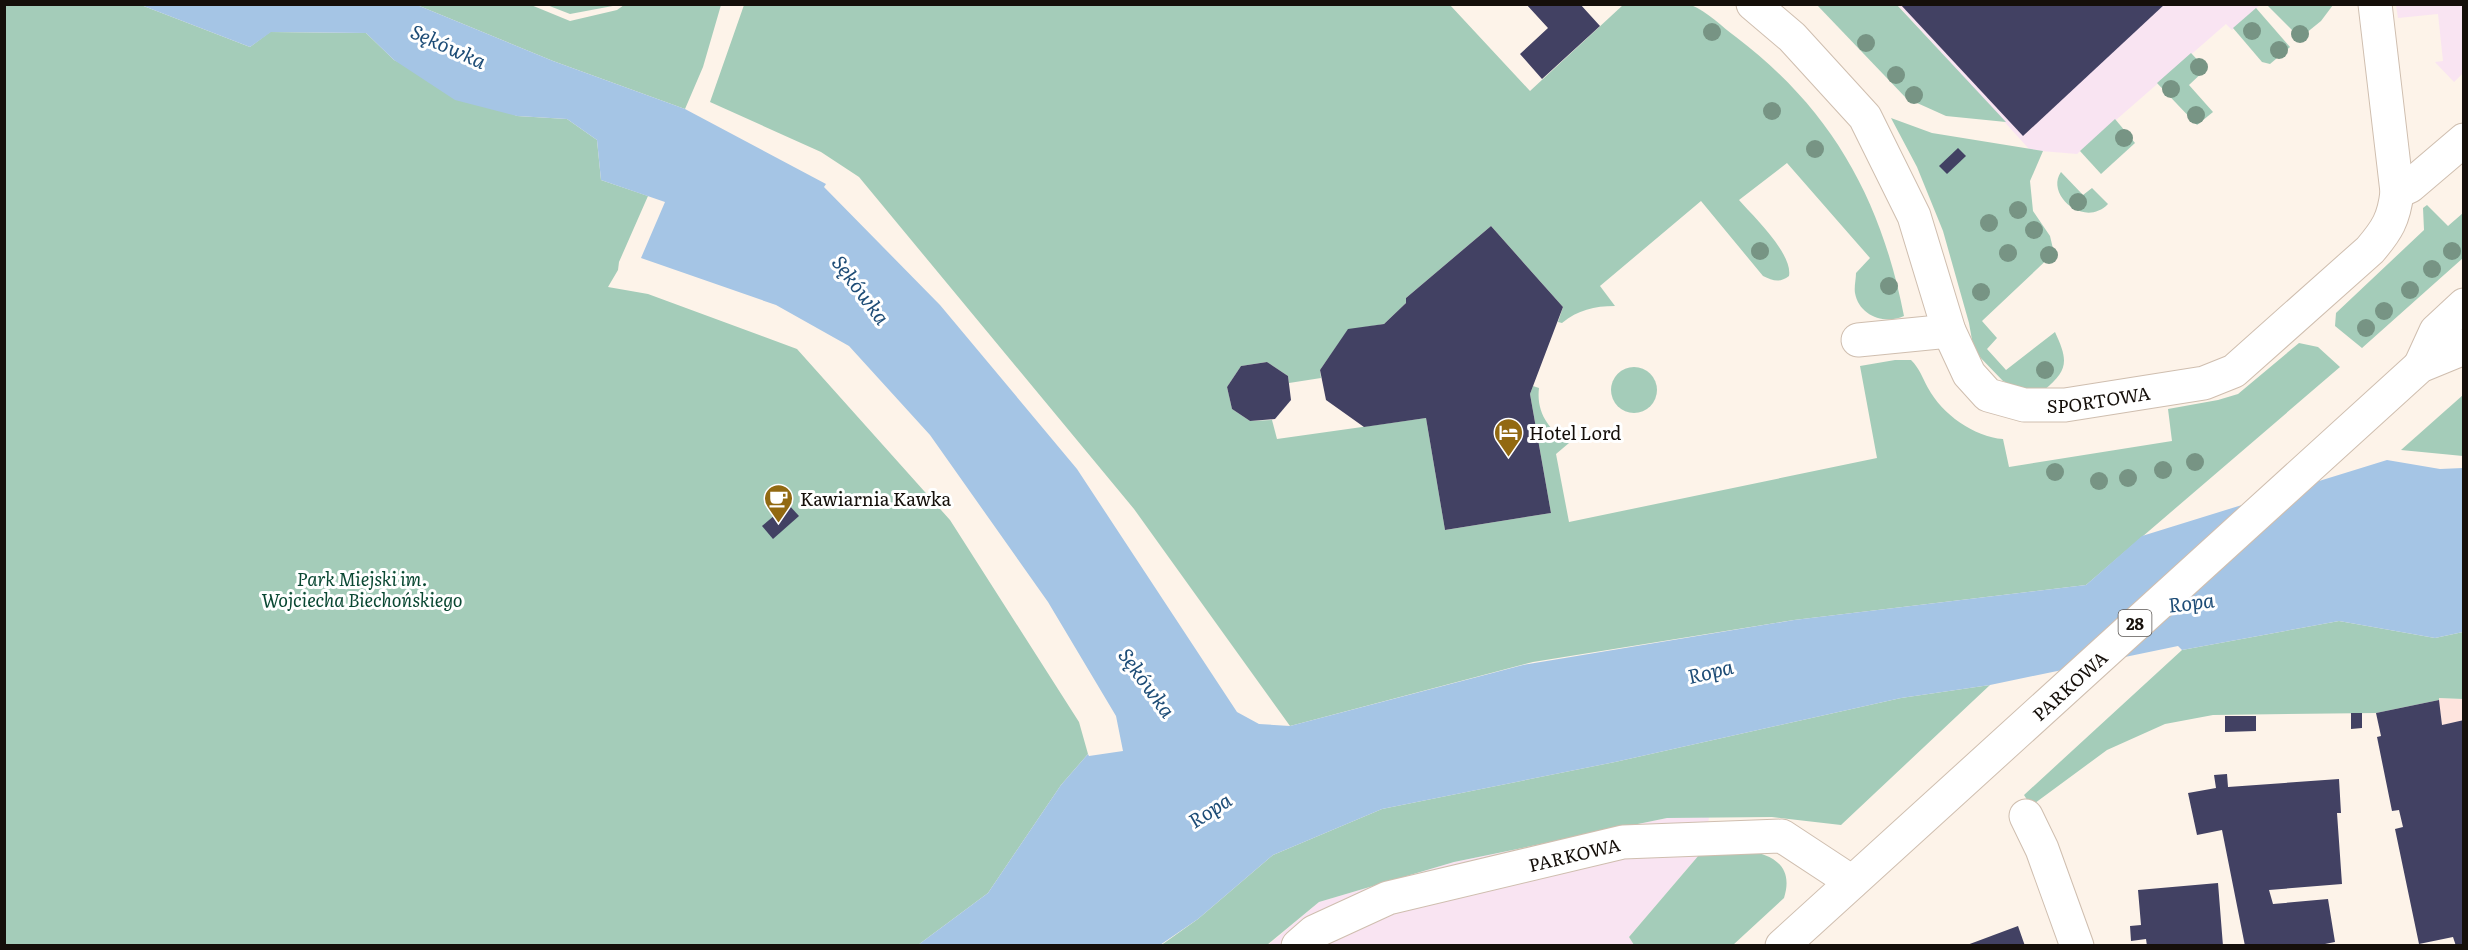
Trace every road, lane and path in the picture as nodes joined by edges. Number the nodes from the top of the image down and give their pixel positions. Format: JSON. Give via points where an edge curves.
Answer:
{"nodes":[{"id":1,"x":1753,"y":4,"type":"edge"},
{"id":2,"x":2376,"y":4,"type":"edge"},
{"id":3,"x":2463,"y":140,"type":"edge"},
{"id":4,"x":2397,"y":192,"type":"junction"},
{"id":5,"x":2463,"y":305,"type":"edge"},
{"id":6,"x":1949,"y":331,"type":"junction"},
{"id":7,"x":1858,"y":340,"type":"dead end"},
{"id":8,"x":2463,"y":346,"type":"edge"},
{"id":9,"x":2420,"y":366,"type":"junction"},
{"id":10,"x":2026,"y":816,"type":"dead end"},
{"id":11,"x":1852,"y":882,"type":"junction"},
{"id":12,"x":1298,"y":945,"type":"edge"},
{"id":13,"x":1782,"y":945,"type":"edge"},
{"id":14,"x":2077,"y":945,"type":"edge"}],
"edges":[{"from":1,"to":6,"type":"street","name":"SPORTOWA","via":[[1792,37],[1865,117],[1914,216]]},
{"from":2,"to":4,"type":"street","name":"SPORTOWA"},
{"from":3,"to":4,"type":"street","via":[[2410,186]]},
{"from":4,"to":6,"type":"street","name":"SPORTOWA","via":[[2395,212],[2370,250],[2234,371],[2204,383],[2065,405],[2024,405],[1988,394],[1969,374]]},
{"from":5,"to":9,"type":"street","name":"PARKOWA","number":"28","via":[[2436,331]]},
{"from":6,"to":7,"type":"street"},
{"from":8,"to":9,"type":"street","name":"PARKOWA","number":"28"},
{"from":9,"to":11,"type":"street","name":"PARKOWA","number":"28"},
{"from":10,"to":14,"type":"street","via":[[2043,849]]},
{"from":11,"to":12,"type":"street","name":"PARKOWA","via":[[1782,836],[1623,842],[1388,898],[1314,932]]},
{"from":11,"to":13,"type":"street","name":"PARKOWA","number":"28"}]}
